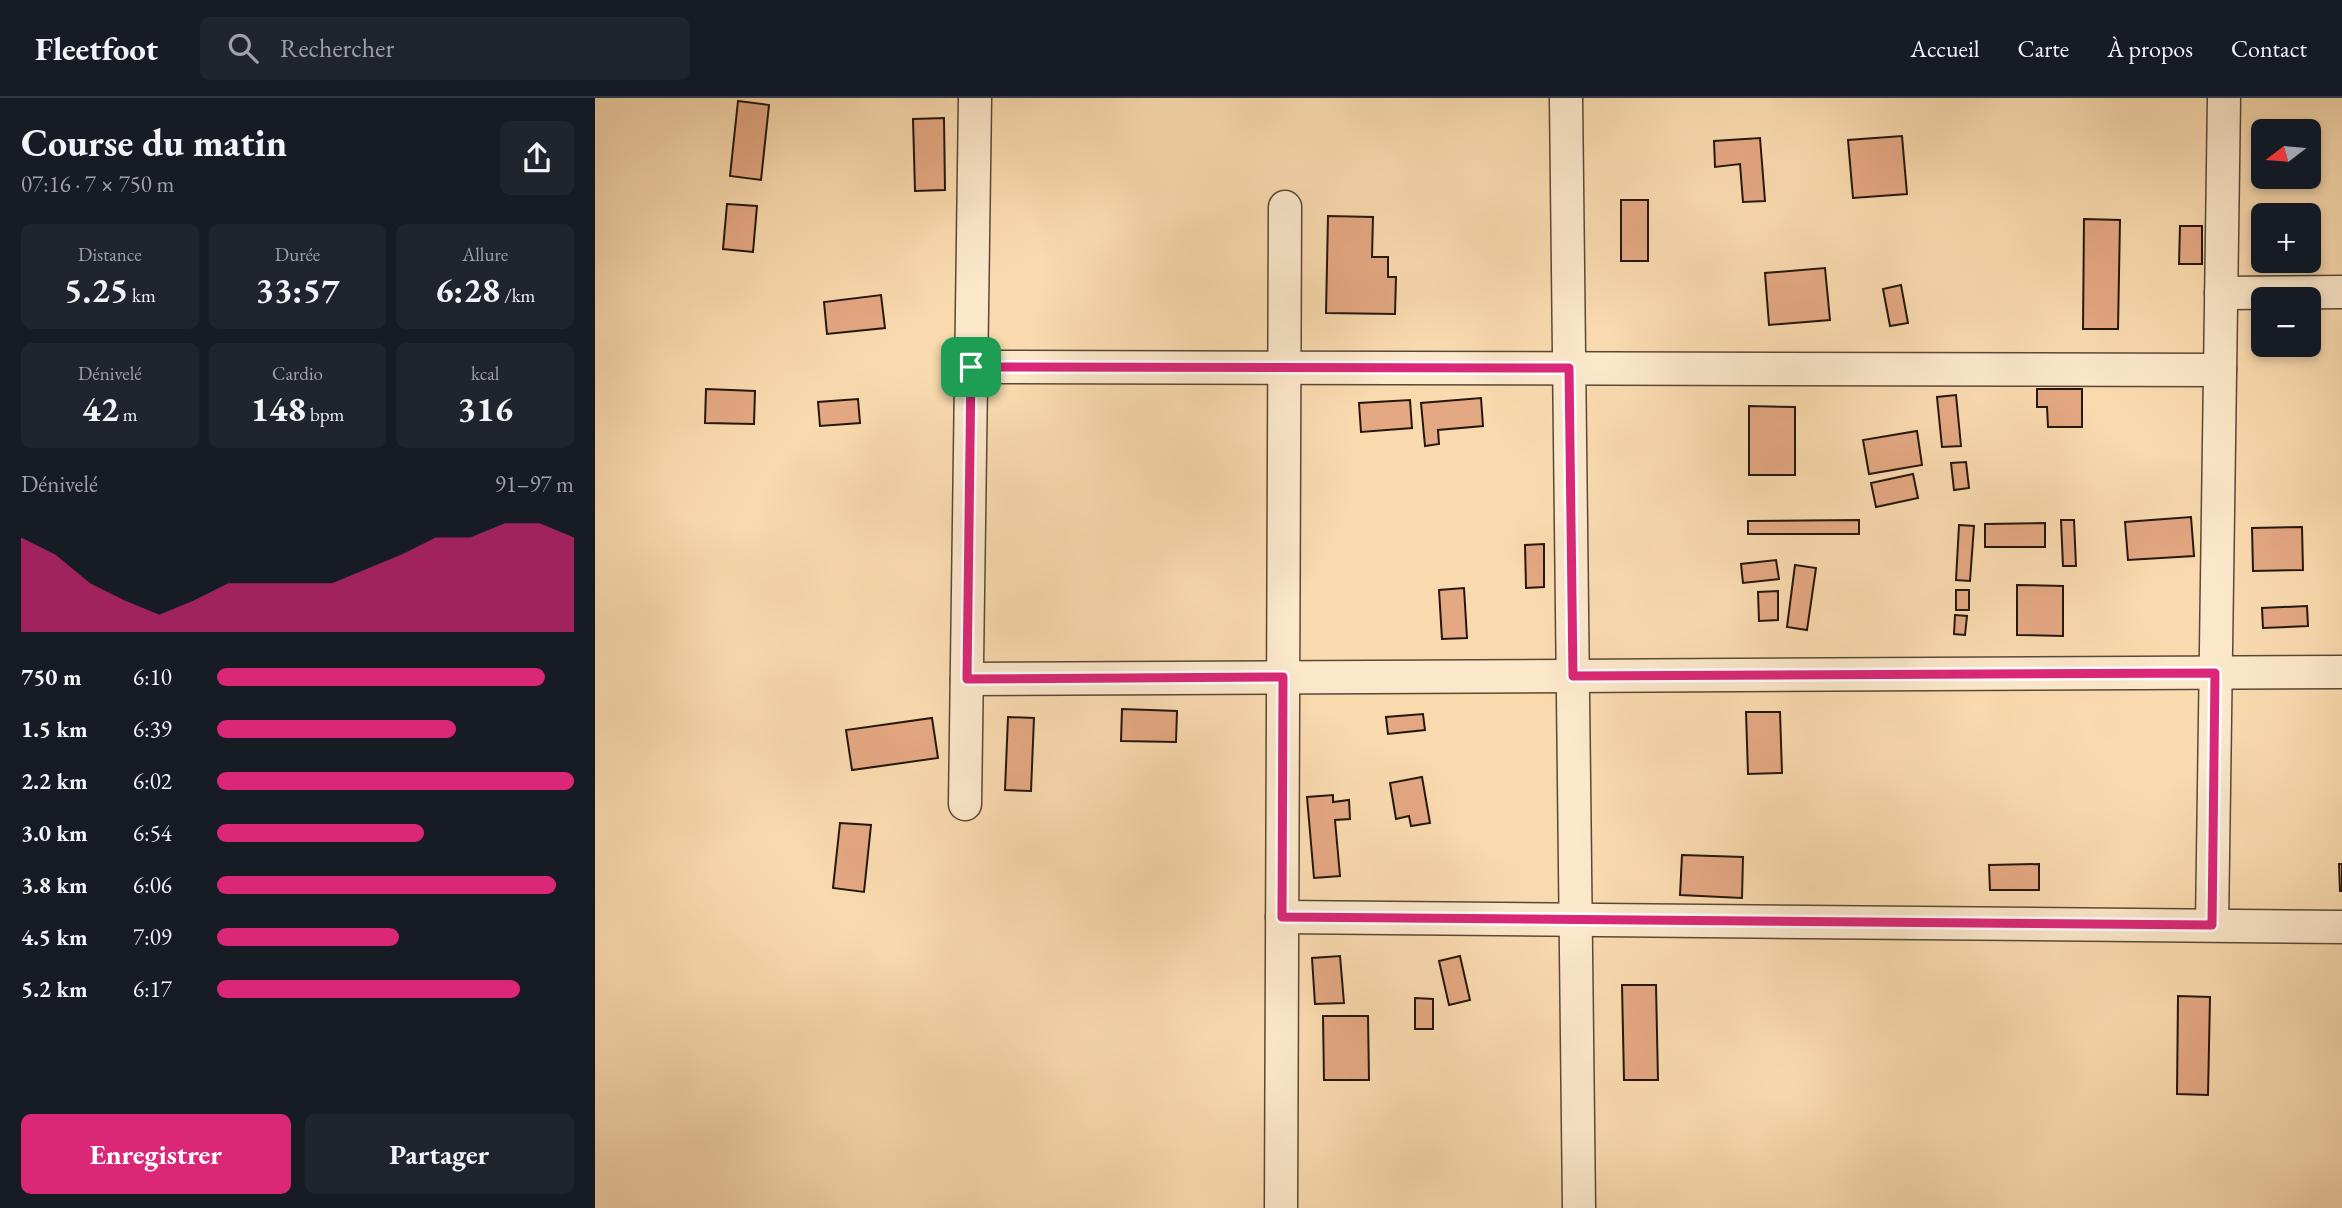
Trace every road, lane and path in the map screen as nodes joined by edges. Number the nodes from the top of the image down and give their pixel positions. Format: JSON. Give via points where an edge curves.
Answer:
{"nodes":[{"id":1,"x":975,"y":98,"type":"edge"},
{"id":2,"x":1566,"y":98,"type":"edge"},
{"id":3,"x":2224,"y":98,"type":"edge"},
{"id":4,"x":1285,"y":207,"type":"dead end"},
{"id":5,"x":2342,"y":292,"type":"edge"},
{"id":6,"x":2221,"y":293,"type":"junction"},
{"id":7,"x":971,"y":367,"type":"junction"},
{"id":8,"x":1284,"y":368,"type":"junction"},
{"id":9,"x":1569,"y":368,"type":"junction"},
{"id":10,"x":2220,"y":370,"type":"junction"},
{"id":11,"x":2342,"y":672,"type":"edge"},
{"id":12,"x":2215,"y":673,"type":"junction"},
{"id":13,"x":1573,"y":676,"type":"junction"},
{"id":14,"x":1283,"y":677,"type":"junction"},
{"id":15,"x":967,"y":679,"type":"junction"},
{"id":16,"x":965,"y":804,"type":"dead end"},
{"id":17,"x":1282,"y":917,"type":"junction"},
{"id":18,"x":1576,"y":919,"type":"junction"},
{"id":19,"x":2212,"y":925,"type":"junction"},
{"id":20,"x":2342,"y":927,"type":"edge"},
{"id":21,"x":1281,"y":1208,"type":"edge"},
{"id":22,"x":1579,"y":1208,"type":"edge"}],
"edges":[{"from":1,"to":7,"type":"street"},
{"from":2,"to":9,"type":"street"},
{"from":3,"to":6,"type":"street"},
{"from":4,"to":8,"type":"street"},
{"from":5,"to":6,"type":"street"},
{"from":6,"to":10,"type":"street"},
{"from":7,"to":8,"type":"street"},
{"from":7,"to":15,"type":"street"},
{"from":8,"to":9,"type":"street"},
{"from":8,"to":14,"type":"street"},
{"from":9,"to":10,"type":"street"},
{"from":9,"to":13,"type":"street"},
{"from":10,"to":12,"type":"street"},
{"from":11,"to":12,"type":"street"},
{"from":12,"to":13,"type":"street"},
{"from":12,"to":19,"type":"street"},
{"from":13,"to":14,"type":"street"},
{"from":13,"to":18,"type":"street"},
{"from":14,"to":15,"type":"street"},
{"from":14,"to":17,"type":"street"},
{"from":15,"to":16,"type":"street"},
{"from":17,"to":18,"type":"street"},
{"from":17,"to":21,"type":"street"},
{"from":18,"to":19,"type":"street"},
{"from":18,"to":22,"type":"street"},
{"from":19,"to":20,"type":"street"}]}
